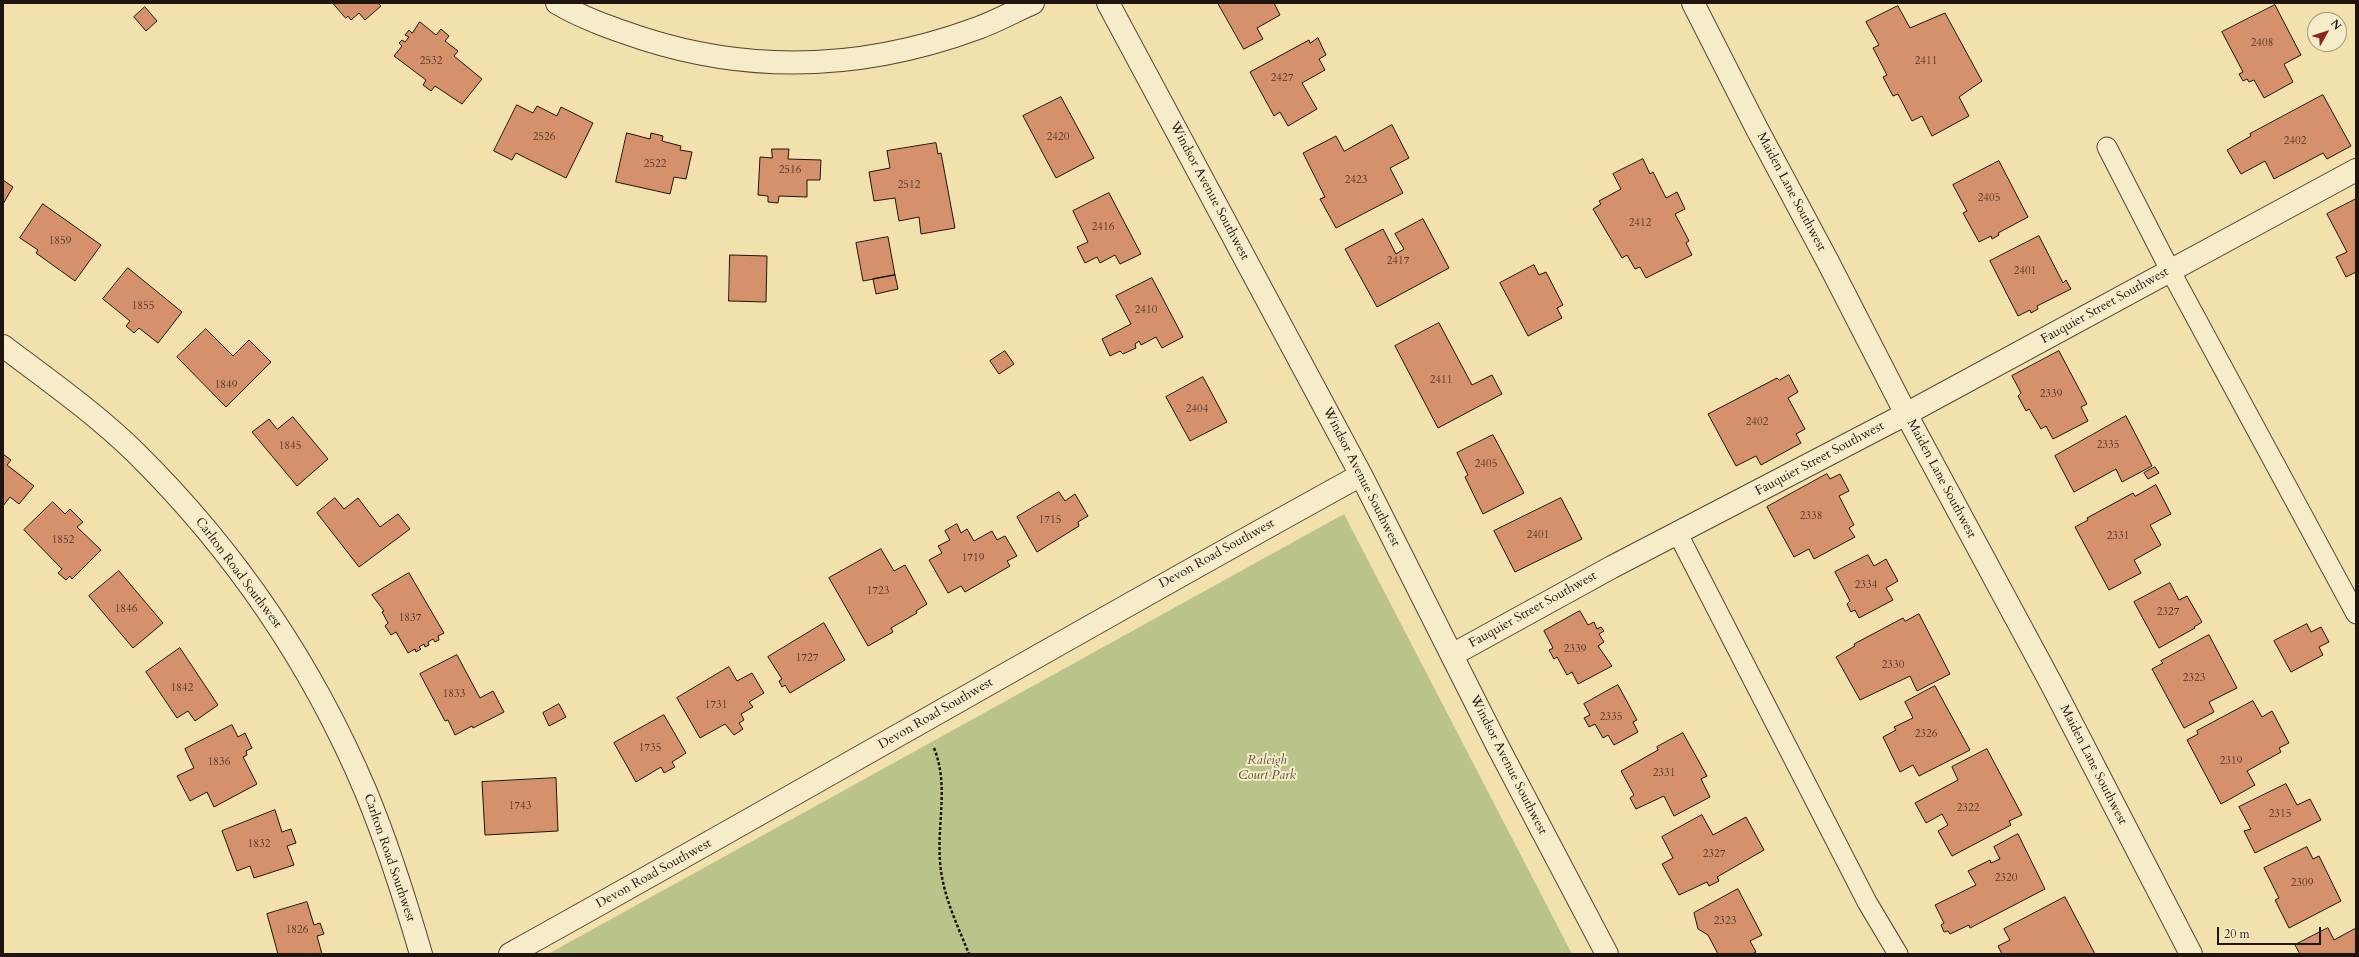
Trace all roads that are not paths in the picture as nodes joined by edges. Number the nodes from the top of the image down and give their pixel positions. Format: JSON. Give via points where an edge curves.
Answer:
{"nodes":[{"id":1,"x":557,"y":3,"type":"edge"},
{"id":2,"x":1033,"y":3,"type":"edge"},
{"id":3,"x":1108,"y":3,"type":"edge"},
{"id":4,"x":1693,"y":3,"type":"edge"},
{"id":5,"x":2108,"y":147,"type":"dead end"},
{"id":6,"x":2356,"y":170,"type":"edge"},
{"id":7,"x":2170,"y":270,"type":"junction"},
{"id":8,"x":3,"y":346,"type":"edge"},
{"id":9,"x":1906,"y":414,"type":"junction"},
{"id":10,"x":1361,"y":475,"type":"junction"},
{"id":11,"x":1678,"y":534,"type":"junction"},
{"id":12,"x":2356,"y":614,"type":"edge"},
{"id":13,"x":1452,"y":655,"type":"junction"},
{"id":14,"x":421,"y":954,"type":"edge"},
{"id":15,"x":510,"y":954,"type":"edge"},
{"id":16,"x":1607,"y":954,"type":"edge"},
{"id":17,"x":1898,"y":954,"type":"edge"},
{"id":18,"x":2191,"y":954,"type":"edge"}],
"edges":[{"from":1,"to":2,"type":"street","via":[[611,28],[676,49],[742,61],[797,64],[854,59],[925,45],[979,27]]},
{"from":3,"to":10,"type":"street","name":"Windsor Avenue Southwest"},
{"from":4,"to":9,"type":"street","name":"Maiden Lane Southwest"},
{"from":5,"to":7,"type":"lane"},
{"from":6,"to":7,"type":"street","name":"Fauquier Street Southwest"},
{"from":7,"to":9,"type":"street","name":"Fauquier Street Southwest"},
{"from":7,"to":12,"type":"lane"},
{"from":8,"to":14,"type":"street","name":"Carlton Road Southwest","via":[[72,398],[134,452],[195,514],[259,597],[297,656],[342,739],[401,886]]},
{"from":9,"to":11,"type":"street","name":"Fauquier Street Southwest"},
{"from":9,"to":18,"type":"street","name":"Maiden Lane Southwest","via":[[2052,685]]},
{"from":10,"to":13,"type":"street","name":"Windsor Avenue Southwest"},
{"from":10,"to":15,"type":"street","name":"Devon Road Southwest","via":[[1126,604],[923,722]]},
{"from":11,"to":13,"type":"street","name":"Fauquier Street Southwest","via":[[1612,567]]},
{"from":11,"to":17,"type":"lane","via":[[1867,902]]},
{"from":13,"to":16,"type":"street","name":"Windsor Avenue Southwest"}]}
